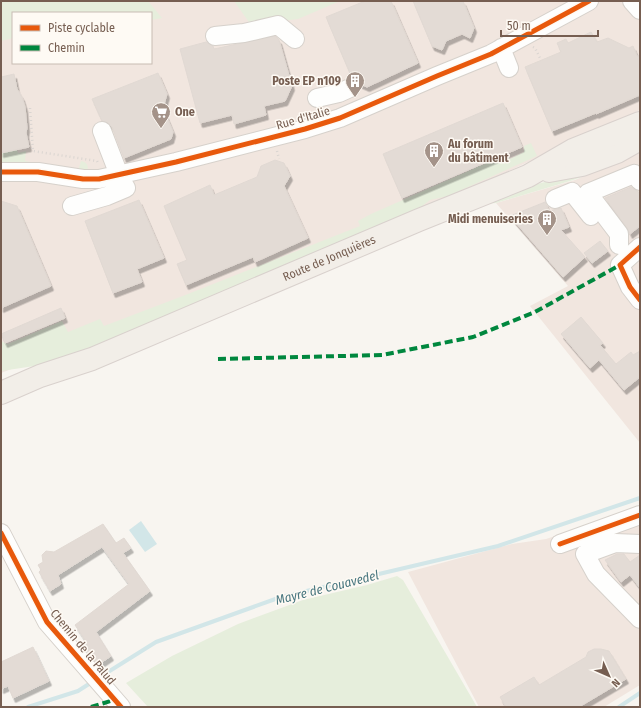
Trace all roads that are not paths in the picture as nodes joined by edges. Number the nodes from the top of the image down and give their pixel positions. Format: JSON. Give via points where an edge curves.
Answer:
{"nodes":[{"id":1,"x":589,"y":1,"type":"edge"},
{"id":2,"x":632,"y":1,"type":"edge"},
{"id":3,"x":640,"y":10,"type":"edge"},
{"id":4,"x":215,"y":36,"type":"dead end"},
{"id":5,"x":295,"y":40,"type":"dead end"},
{"id":6,"x":501,"y":48,"type":"junction"},
{"id":7,"x":509,"y":68,"type":"dead end"},
{"id":8,"x":350,"y":88,"type":"dead end"},
{"id":9,"x":316,"y":98,"type":"dead end"},
{"id":10,"x":640,"y":123,"type":"edge"},
{"id":11,"x":102,"y":131,"type":"dead end"},
{"id":12,"x":640,"y":139,"type":"edge"},
{"id":13,"x":1,"y":172,"type":"edge"},
{"id":14,"x":113,"y":176,"type":"junction"},
{"id":15,"x":528,"y":176,"type":"junction"},
{"id":16,"x":640,"y":181,"type":"edge"},
{"id":17,"x":555,"y":199,"type":"dead end"},
{"id":18,"x":72,"y":206,"type":"dead end"},
{"id":19,"x":598,"y":225,"type":"dead end"},
{"id":20,"x":619,"y":245,"type":"dead end"},
{"id":21,"x":640,"y":247,"type":"edge"},
{"id":22,"x":640,"y":300,"type":"edge"},
{"id":23,"x":40,"y":376,"type":"junction"},
{"id":24,"x":1,"y":379,"type":"edge"},
{"id":25,"x":1,"y":393,"type":"edge"},
{"id":26,"x":640,"y":515,"type":"edge"},
{"id":27,"x":1,"y":533,"type":"edge"},
{"id":28,"x":560,"y":544,"type":"dead end"},
{"id":29,"x":640,"y":544,"type":"edge"},
{"id":30,"x":640,"y":619,"type":"edge"},
{"id":31,"x":121,"y":707,"type":"edge"}],
"edges":[{"from":1,"to":6,"type":"street","name":"Rue d'Italie"},
{"from":2,"to":3,"type":"street"},
{"from":4,"to":5,"type":"street","via":[[244,33],[278,24]]},
{"from":6,"to":7,"type":"street"},
{"from":6,"to":14,"type":"street","name":"Rue d'Italie","via":[[340,118],[176,162]]},
{"from":8,"to":9,"type":"street"},
{"from":10,"to":15,"type":"main road","name":"Route de Jonquières","via":[[573,150]]},
{"from":11,"to":14,"type":"street"},
{"from":12,"to":15,"type":"main road","name":"Route de Jonquières","via":[[616,152],[582,165]]},
{"from":13,"to":14,"type":"street","name":"Rue d'Italie","via":[[38,172],[83,179]]},
{"from":14,"to":18,"type":"street","via":[[126,188]]},
{"from":15,"to":23,"type":"main road","name":"Route de Jonquières","via":[[92,359]]},
{"from":16,"to":20,"type":"street","via":[[634,174],[588,193],[618,234]]},
{"from":17,"to":19,"type":"street","via":[[572,192]]},
{"from":21,"to":22,"type":"street","via":[[620,265],[630,287]]},
{"from":23,"to":24,"type":"main road","name":"Route de Jonquières"},
{"from":23,"to":25,"type":"main road","name":"Route de Jonquières"},
{"from":26,"to":28,"type":"street"},
{"from":27,"to":31,"type":"street","name":"Chemin de la Palud","via":[[46,622]]},
{"from":29,"to":30,"type":"street","via":[[615,543],[585,554],[596,574]]}]}
